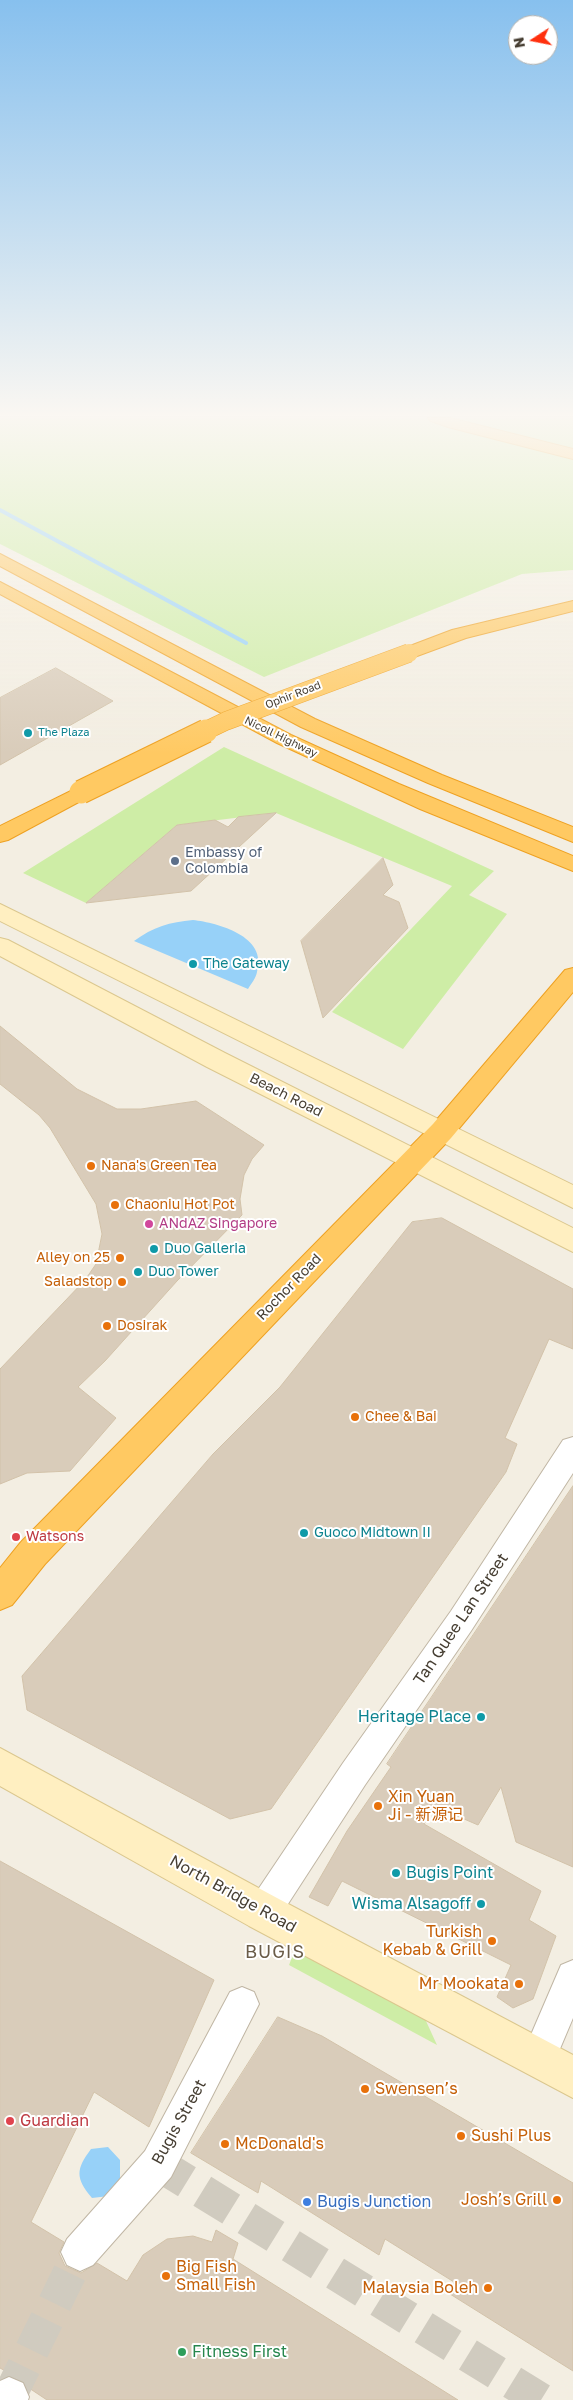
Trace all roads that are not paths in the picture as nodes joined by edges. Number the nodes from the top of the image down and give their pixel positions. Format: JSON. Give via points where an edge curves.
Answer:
{"nodes":[{"id":1,"x":0,"y":559,"type":"edge"},
{"id":2,"x":0,"y":587,"type":"edge"},
{"id":3,"x":573,"y":606,"type":"edge"},
{"id":4,"x":0,"y":835,"type":"edge"},
{"id":5,"x":573,"y":835,"type":"edge"},
{"id":6,"x":573,"y":864,"type":"edge"},
{"id":7,"x":0,"y":912,"type":"edge"},
{"id":8,"x":0,"y":946,"type":"edge"},
{"id":9,"x":573,"y":976,"type":"edge"},
{"id":10,"x":442,"y":1131,"type":"junction"},
{"id":11,"x":412,"y":1159,"type":"junction"},
{"id":12,"x":573,"y":1197,"type":"edge"},
{"id":13,"x":573,"y":1241,"type":"edge"},
{"id":14,"x":573,"y":1449,"type":"edge"},
{"id":15,"x":0,"y":1594,"type":"edge"},
{"id":16,"x":0,"y":1766,"type":"edge"},
{"id":17,"x":263,"y":1912,"type":"junction"},
{"id":18,"x":573,"y":1978,"type":"edge"},
{"id":19,"x":242,"y":2004,"type":"dead end"},
{"id":20,"x":539,"y":2058,"type":"junction"},
{"id":21,"x":573,"y":2077,"type":"edge"},
{"id":22,"x":80,"y":2252,"type":"tunnel mouth"}],
"edges":[{"from":1,"to":5,"type":"highway","name":"Nicoll Highway","via":[[308,724]]},
{"from":2,"to":6,"type":"highway","name":"Nicoll Highway","via":[[152,671],[283,738],[426,804]]},
{"from":3,"to":4,"type":"highway","name":"Ophir Road","bridge":true,"via":[[460,634],[226,721]]},
{"from":7,"to":10,"type":"main road"},
{"from":8,"to":11,"type":"main road","name":"Beach Road"},
{"from":9,"to":10,"type":"highway","name":"Rochor Road"},
{"from":10,"to":11,"type":"highway","name":"Rochor Road"},
{"from":10,"to":12,"type":"main road"},
{"from":11,"to":13,"type":"main road","name":"Beach Road"},
{"from":11,"to":15,"type":"highway","name":"Rochor Road","via":[[39,1546]]},
{"from":14,"to":17,"type":"street","name":"Tan Quee Lan Street","via":[[461,1621]]},
{"from":16,"to":17,"type":"main road","name":"North Bridge Road"},
{"from":17,"to":20,"type":"main road","name":"North Bridge Road"},
{"from":18,"to":20,"type":"street"},
{"from":19,"to":22,"type":"street","name":"Bugis Street","via":[[158,2164]]},
{"from":20,"to":21,"type":"main road","name":"North Bridge Road"}]}
